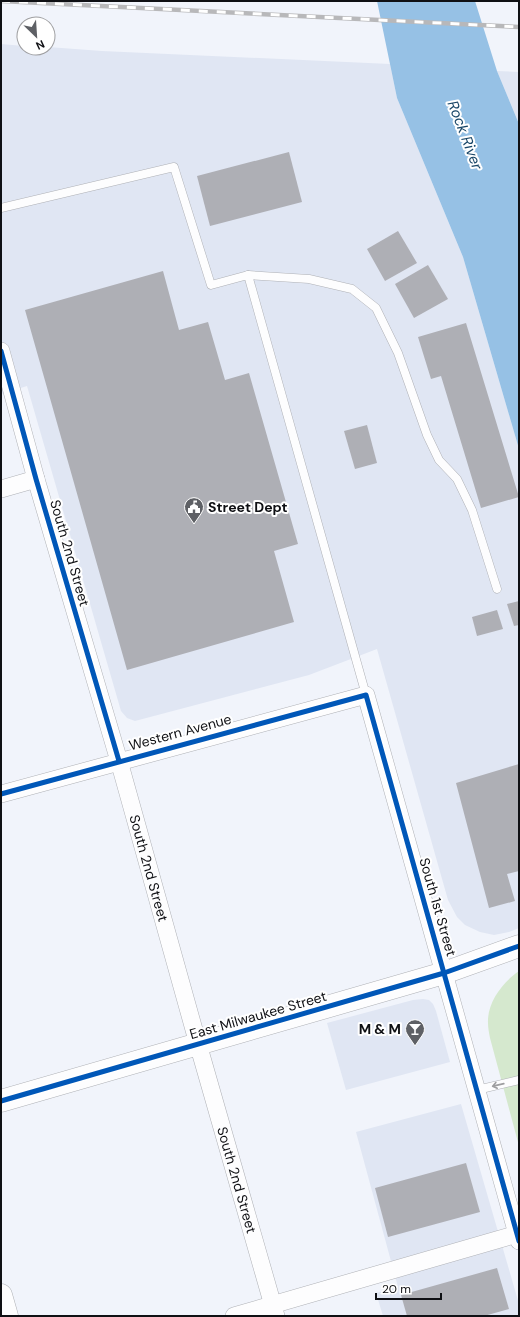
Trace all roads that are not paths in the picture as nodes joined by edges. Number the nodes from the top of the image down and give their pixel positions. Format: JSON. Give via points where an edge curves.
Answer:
{"nodes":[{"id":1,"x":1,"y":208,"type":"edge"},
{"id":2,"x":248,"y":275,"type":"junction"},
{"id":3,"x":1,"y":351,"type":"edge"},
{"id":4,"x":36,"y":479,"type":"junction"},
{"id":5,"x":1,"y":489,"type":"edge"},
{"id":6,"x":497,"y":589,"type":"dead end"},
{"id":7,"x":366,"y":695,"type":"junction"},
{"id":8,"x":119,"y":761,"type":"junction"},
{"id":9,"x":1,"y":794,"type":"edge"},
{"id":10,"x":519,"y":946,"type":"edge"},
{"id":11,"x":444,"y":973,"type":"junction"},
{"id":12,"x":198,"y":1044,"type":"junction"},
{"id":13,"x":519,"y":1080,"type":"edge"},
{"id":14,"x":477,"y":1090,"type":"junction"},
{"id":15,"x":1,"y":1101,"type":"edge"},
{"id":16,"x":518,"y":1238,"type":"edge"},
{"id":17,"x":1,"y":1295,"type":"edge"},
{"id":18,"x":275,"y":1310,"type":"edge"},
{"id":19,"x":7,"y":1316,"type":"edge"},
{"id":20,"x":234,"y":1316,"type":"edge"}],
"edges":[{"from":1,"to":2,"type":"lane","via":[[174,166],[211,285]]},
{"from":2,"to":6,"type":"lane","via":[[309,279],[352,289],[376,308],[398,352],[427,435],[439,460],[457,479],[472,510]]},
{"from":2,"to":7,"type":"lane"},
{"from":3,"to":4,"type":"street","name":"South 2nd Street"},
{"from":4,"to":5,"type":"street"},
{"from":4,"to":8,"type":"street","name":"South 2nd Street"},
{"from":7,"to":8,"type":"street","name":"Western Avenue"},
{"from":7,"to":11,"type":"street","name":"South 1st Street"},
{"from":8,"to":9,"type":"street","name":"Western Avenue"},
{"from":8,"to":12,"type":"street","name":"South 2nd Street"},
{"from":10,"to":11,"type":"street","name":"East Milwaukee Street"},
{"from":11,"to":12,"type":"street","name":"East Milwaukee Street"},
{"from":11,"to":14,"type":"street","name":"South 1st Street"},
{"from":12,"to":15,"type":"street","name":"East Milwaukee Street"},
{"from":12,"to":18,"type":"street","name":"South 2nd Street"},
{"from":13,"to":14,"type":"lane","one_way":true},
{"from":14,"to":16,"type":"street","name":"South 1st Street"},
{"from":16,"to":18,"type":"street"},
{"from":17,"to":19,"type":"street"},
{"from":18,"to":20,"type":"street"}]}
